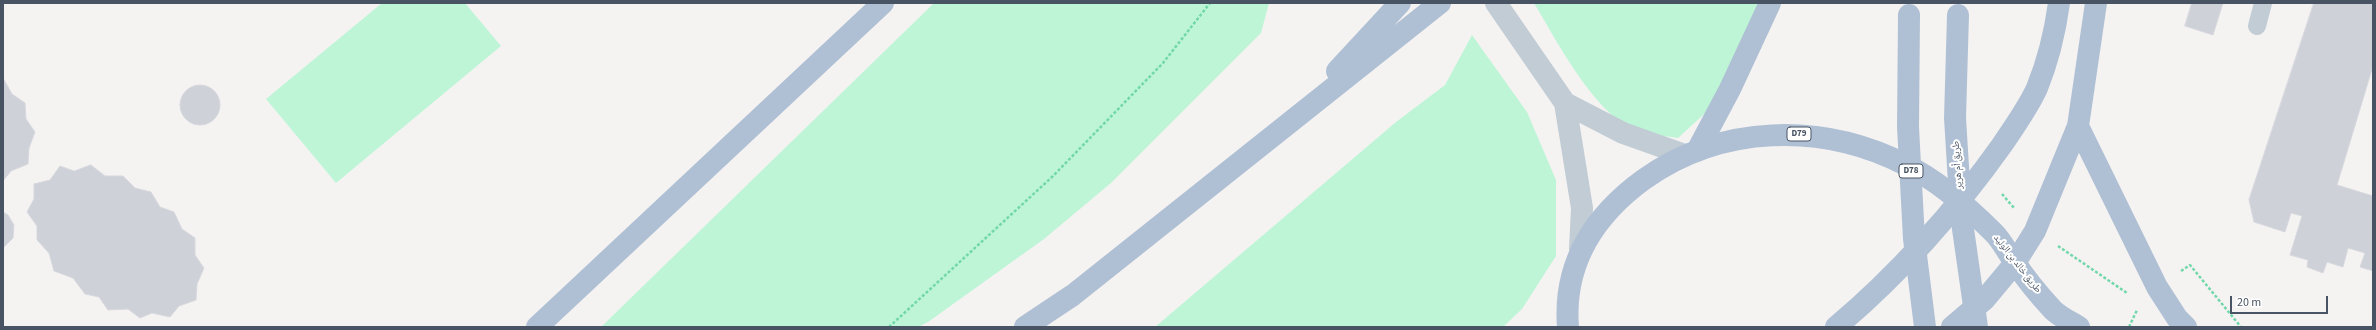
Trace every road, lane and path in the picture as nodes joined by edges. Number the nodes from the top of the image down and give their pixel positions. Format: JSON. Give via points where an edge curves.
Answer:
{"nodes":[{"id":1,"x":883,"y":3,"type":"edge"},
{"id":2,"x":1210,"y":3,"type":"edge"},
{"id":3,"x":1400,"y":3,"type":"edge"},
{"id":4,"x":1496,"y":3,"type":"edge"},
{"id":5,"x":1770,"y":3,"type":"edge"},
{"id":6,"x":2060,"y":3,"type":"edge"},
{"id":7,"x":2096,"y":3,"type":"edge"},
{"id":8,"x":2264,"y":3,"type":"edge"},
{"id":9,"x":1433,"y":9,"type":"edge"},
{"id":10,"x":1909,"y":9,"type":"edge"},
{"id":11,"x":1959,"y":9,"type":"edge"},
{"id":12,"x":2256,"y":26,"type":"dead end"},
{"id":13,"x":1565,"y":103,"type":"junction"},
{"id":14,"x":1294,"y":118,"type":"junction"},
{"id":15,"x":2078,"y":126,"type":"junction"},
{"id":16,"x":1691,"y":153,"type":"junction"},
{"id":17,"x":1959,"y":200,"type":"junction"},
{"id":18,"x":1580,"y":249,"type":"junction"},
{"id":19,"x":2014,"y":263,"type":"junction"},
{"id":20,"x":2055,"y":319,"type":"edge"},
{"id":21,"x":1563,"y":322,"type":"edge"},
{"id":22,"x":537,"y":327,"type":"edge"},
{"id":23,"x":889,"y":327,"type":"edge"},
{"id":24,"x":1025,"y":327,"type":"edge"},
{"id":25,"x":1836,"y":327,"type":"edge"},
{"id":26,"x":1925,"y":327,"type":"edge"},
{"id":27,"x":1952,"y":327,"type":"edge"},
{"id":28,"x":1977,"y":327,"type":"edge"},
{"id":29,"x":2079,"y":327,"type":"edge"},
{"id":30,"x":2186,"y":327,"type":"edge"}],
"edges":[{"from":1,"to":22,"type":"main road"},
{"from":2,"to":23,"type":"path","via":[[1163,63],[1052,177]]},
{"from":3,"to":14,"type":"main road"},
{"from":4,"to":13,"type":"street"},
{"from":5,"to":16,"type":"main road","via":[[1730,90]]},
{"from":6,"to":17,"type":"main road","via":[[2049,54],[2036,89],[2014,128]]},
{"from":7,"to":15,"type":"main road"},
{"from":8,"to":12,"type":"lane"},
{"from":9,"to":14,"type":"main road"},
{"from":10,"to":26,"type":"main road","number":"D78","bridge":true,"via":[[1908,135],[1914,239]]},
{"from":11,"to":28,"type":"main road","name":"طريق أم هرير","bridge":true,"via":[[1955,118],[1962,215]]},
{"from":13,"to":16,"type":"street","via":[[1623,133]]},
{"from":13,"to":18,"type":"street","via":[[1582,208]]},
{"from":14,"to":24,"type":"main road","via":[[1073,295]]},
{"from":15,"to":19,"type":"main road","via":[[2035,231]]},
{"from":15,"to":30,"type":"main road","via":[[2158,287],[2177,318]]},
{"from":16,"to":17,"type":"main road","name":"طريق خالد بن الوليد","number":"D79","via":[[1722,142],[1760,136],[1798,134],[1835,139],[1873,149],[1908,165]]},
{"from":16,"to":18,"type":"main road","name":"طريق خالد بن الوليد","number":"D79","via":[[1656,171],[1630,190],[1608,211]]},
{"from":17,"to":19,"type":"main road","name":"طريق خالد بن الوليد","number":"D79","via":[[1995,235]]},
{"from":17,"to":25,"type":"main road","via":[[1903,263]]},
{"from":18,"to":21,"type":"main road","name":"طريق خالد بن الوليد","via":[[1568,288]]},
{"from":19,"to":20,"type":"main road","name":"طريق خالد بن الوليد","number":"D79"},
{"from":19,"to":27,"type":"main road","via":[[1985,299]]},
{"from":20,"to":29,"type":"main road","name":"طريق خالد بن الوليد","number":"D79"}]}
